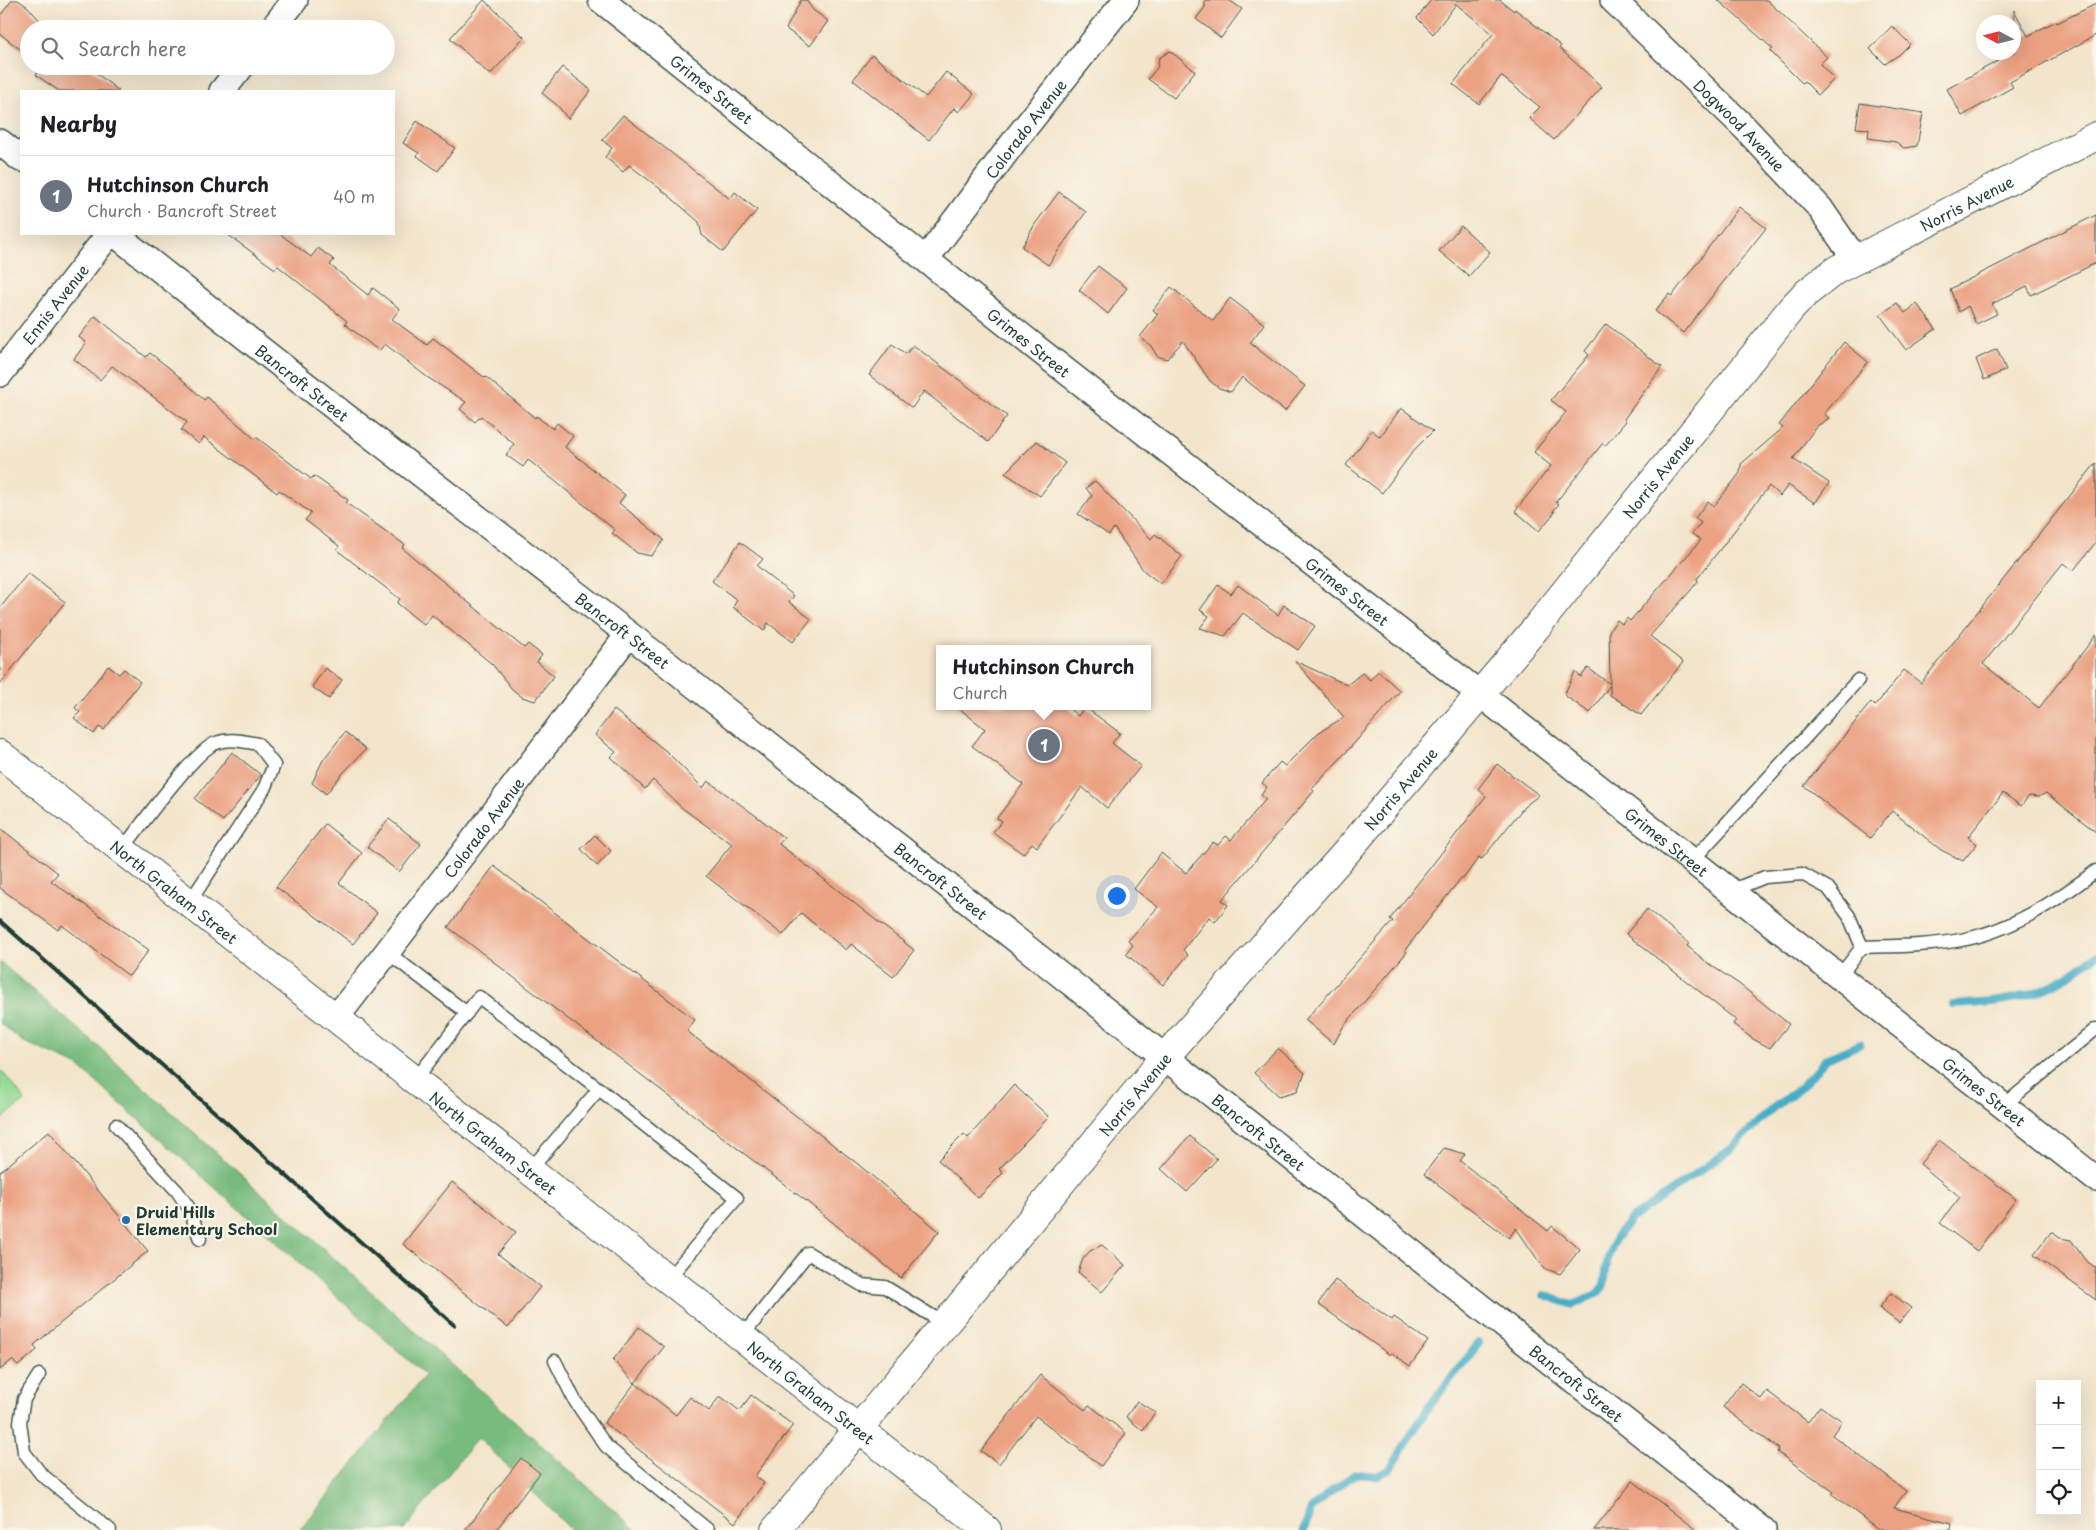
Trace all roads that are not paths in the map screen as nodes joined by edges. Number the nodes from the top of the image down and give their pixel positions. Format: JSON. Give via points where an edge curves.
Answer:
{"nodes":[{"id":1,"x":295,"y":0,"type":"edge"},
{"id":2,"x":601,"y":0,"type":"edge"},
{"id":3,"x":1126,"y":0,"type":"edge"},
{"id":4,"x":1612,"y":0,"type":"edge"},
{"id":5,"x":279,"y":20,"type":"edge"},
{"id":6,"x":235,"y":75,"type":"edge"},
{"id":7,"x":223,"y":90,"type":"edge"},
{"id":8,"x":2096,"y":136,"type":"edge"},
{"id":9,"x":0,"y":142,"type":"edge"},
{"id":10,"x":20,"y":158,"type":"edge"},
{"id":11,"x":108,"y":235,"type":"edge"},
{"id":12,"x":116,"y":235,"type":"edge"},
{"id":13,"x":926,"y":259,"type":"junction"},
{"id":14,"x":1855,"y":259,"type":"junction"},
{"id":15,"x":0,"y":374,"type":"edge"},
{"id":16,"x":628,"y":635,"type":"junction"},
{"id":17,"x":1858,"y":680,"type":"dead end"},
{"id":18,"x":1480,"y":694,"type":"junction"},
{"id":19,"x":0,"y":754,"type":"edge"},
{"id":20,"x":122,"y":850,"type":"junction"},
{"id":21,"x":1692,"y":861,"type":"junction"},
{"id":22,"x":2096,"y":871,"type":"edge"},
{"id":23,"x":1730,"y":891,"type":"junction"},
{"id":24,"x":189,"y":903,"type":"junction"},
{"id":25,"x":1862,"y":947,"type":"junction"},
{"id":26,"x":387,"y":952,"type":"junction"},
{"id":27,"x":1839,"y":977,"type":"junction"},
{"id":28,"x":467,"y":1013,"type":"junction"},
{"id":29,"x":336,"y":1018,"type":"junction"},
{"id":30,"x":2096,"y":1029,"type":"edge"},
{"id":31,"x":1166,"y":1057,"type":"junction"},
{"id":32,"x":415,"y":1080,"type":"junction"},
{"id":33,"x":599,"y":1090,"type":"junction"},
{"id":34,"x":2003,"y":1106,"type":"junction"},
{"id":35,"x":116,"y":1125,"type":"dead end"},
{"id":36,"x":530,"y":1170,"type":"junction"},
{"id":37,"x":2096,"y":1179,"type":"edge"},
{"id":38,"x":200,"y":1239,"type":"dead end"},
{"id":39,"x":668,"y":1280,"type":"junction"},
{"id":40,"x":945,"y":1324,"type":"junction"},
{"id":41,"x":741,"y":1338,"type":"junction"},
{"id":42,"x":555,"y":1361,"type":"dead end"},
{"id":43,"x":38,"y":1375,"type":"dead end"},
{"id":44,"x":858,"y":1429,"type":"junction"},
{"id":45,"x":110,"y":1530,"type":"edge"},
{"id":46,"x":708,"y":1530,"type":"edge"},
{"id":47,"x":775,"y":1530,"type":"edge"},
{"id":48,"x":987,"y":1530,"type":"edge"},
{"id":49,"x":1764,"y":1530,"type":"edge"}],
"edges":[{"from":1,"to":5,"type":"street"},
{"from":2,"to":13,"type":"street","name":"Grimes Street"},
{"from":3,"to":13,"type":"street","name":"Colorado Avenue"},
{"from":4,"to":14,"type":"street","name":"Dogwood Avenue","via":[[1744,127],[1820,208]]},
{"from":6,"to":7,"type":"street"},
{"from":8,"to":14,"type":"street","name":"Norris Avenue"},
{"from":9,"to":10,"type":"street"},
{"from":11,"to":15,"type":"street","name":"Ennis Avenue"},
{"from":12,"to":16,"type":"street","name":"Bancroft Street"},
{"from":13,"to":18,"type":"street","name":"Grimes Street"},
{"from":14,"to":18,"type":"street","name":"Norris Avenue","via":[[1805,294],[1791,309]]},
{"from":16,"to":26,"type":"street","name":"Colorado Avenue"},
{"from":16,"to":31,"type":"street","name":"Bancroft Street"},
{"from":17,"to":21,"type":"lane"},
{"from":18,"to":21,"type":"street","name":"Grimes Street"},
{"from":18,"to":31,"type":"street","name":"Norris Avenue"},
{"from":19,"to":20,"type":"street","name":"North Graham Street"},
{"from":20,"to":24,"type":"street","name":"North Graham Street"},
{"from":20,"to":24,"type":"lane","via":[[192,762],[214,743],[235,740],[258,744],[274,765],[264,789]]},
{"from":21,"to":23,"type":"street","name":"Grimes Street"},
{"from":22,"to":25,"type":"lane","via":[[2061,897],[2008,926],[1961,940]]},
{"from":23,"to":25,"type":"lane","via":[[1765,877],[1802,874],[1828,888],[1849,916]]},
{"from":23,"to":27,"type":"street","name":"Grimes Street"},
{"from":24,"to":29,"type":"street","name":"North Graham Street"},
{"from":25,"to":27,"type":"lane"},
{"from":26,"to":28,"type":"lane"},
{"from":26,"to":29,"type":"street","name":"Colorado Avenue"},
{"from":27,"to":34,"type":"street","name":"Grimes Street"},
{"from":28,"to":32,"type":"lane"},
{"from":28,"to":33,"type":"lane","via":[[479,997]]},
{"from":29,"to":32,"type":"street","name":"North Graham Street"},
{"from":30,"to":34,"type":"lane"},
{"from":31,"to":40,"type":"street","name":"Norris Avenue"},
{"from":31,"to":49,"type":"street","name":"Bancroft Street"},
{"from":32,"to":36,"type":"street","name":"North Graham Street"},
{"from":33,"to":36,"type":"lane"},
{"from":33,"to":39,"type":"lane","via":[[737,1198]]},
{"from":34,"to":37,"type":"street","name":"Grimes Street"},
{"from":35,"to":38,"type":"lane","via":[[177,1191],[189,1208]]},
{"from":36,"to":39,"type":"street","name":"North Graham Street"},
{"from":39,"to":41,"type":"street","name":"North Graham Street"},
{"from":40,"to":41,"type":"lane","via":[[885,1287],[862,1285],[808,1253]]},
{"from":40,"to":44,"type":"street","name":"Norris Avenue"},
{"from":41,"to":44,"type":"street","name":"North Graham Street"},
{"from":42,"to":46,"type":"lane","via":[[575,1401],[606,1446]]},
{"from":43,"to":45,"type":"lane","via":[[24,1399],[20,1422],[24,1452],[40,1474]]},
{"from":44,"to":47,"type":"street","name":"Norris Avenue"},
{"from":44,"to":48,"type":"street","name":"North Graham Street"}]}
